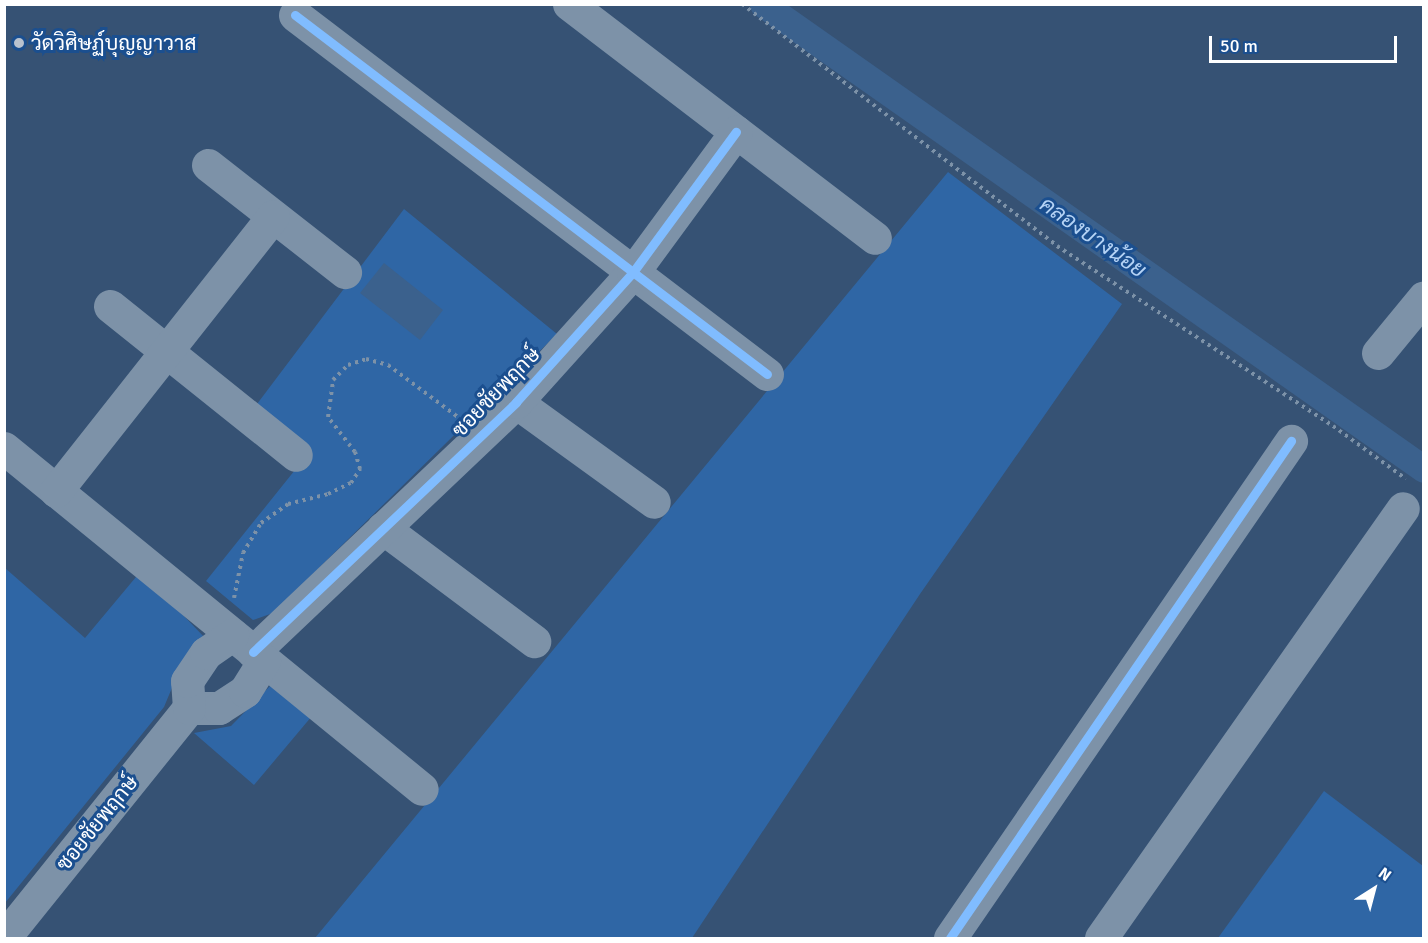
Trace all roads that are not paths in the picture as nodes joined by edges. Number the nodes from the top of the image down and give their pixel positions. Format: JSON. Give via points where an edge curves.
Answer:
{"nodes":[{"id":1,"x":569,"y":4,"type":"edge"},
{"id":2,"x":295,"y":15,"type":"dead end"},
{"id":3,"x":736,"y":132,"type":"junction"},
{"id":4,"x":208,"y":165,"type":"dead end"},
{"id":5,"x":273,"y":216,"type":"junction"},
{"id":6,"x":875,"y":238,"type":"dead end"},
{"id":7,"x":345,"y":272,"type":"dead end"},
{"id":8,"x":633,"y":272,"type":"junction"},
{"id":9,"x":1424,"y":297,"type":"edge"},
{"id":10,"x":110,"y":306,"type":"dead end"},
{"id":11,"x":166,"y":351,"type":"junction"},
{"id":12,"x":1378,"y":353,"type":"dead end"},
{"id":13,"x":767,"y":374,"type":"dead end"},
{"id":14,"x":516,"y":402,"type":"junction"},
{"id":15,"x":1291,"y":441,"type":"dead end"},
{"id":16,"x":4,"y":448,"type":"edge"},
{"id":17,"x":296,"y":455,"type":"dead end"},
{"id":18,"x":56,"y":491,"type":"junction"},
{"id":19,"x":1409,"y":496,"type":"road end"},
{"id":20,"x":654,"y":502,"type":"dead end"},
{"id":21,"x":382,"y":528,"type":"junction"},
{"id":22,"x":534,"y":641,"type":"dead end"},
{"id":23,"x":250,"y":649,"type":"junction"},
{"id":24,"x":189,"y":708,"type":"junction"},
{"id":25,"x":422,"y":789,"type":"dead end"},
{"id":26,"x":4,"y":938,"type":"edge"},
{"id":27,"x":950,"y":939,"type":"edge"},
{"id":28,"x":1101,"y":939,"type":"edge"}],
"edges":[{"from":1,"to":3,"type":"street"},
{"from":2,"to":8,"type":"street"},
{"from":3,"to":6,"type":"street"},
{"from":3,"to":8,"type":"street","name":"ซอยชัยพฤกษ์"},
{"from":4,"to":5,"type":"street"},
{"from":5,"to":7,"type":"street"},
{"from":5,"to":11,"type":"street"},
{"from":8,"to":13,"type":"street"},
{"from":8,"to":14,"type":"street","name":"ซอยชัยพฤกษ์"},
{"from":9,"to":12,"type":"street"},
{"from":10,"to":11,"type":"street"},
{"from":11,"to":17,"type":"street"},
{"from":11,"to":18,"type":"street"},
{"from":14,"to":20,"type":"street"},
{"from":14,"to":21,"type":"street","name":"ซอยชัยพฤกษ์"},
{"from":15,"to":27,"type":"street"},
{"from":16,"to":18,"type":"street"},
{"from":18,"to":23,"type":"street"},
{"from":19,"to":28,"type":"street"},
{"from":21,"to":22,"type":"street"},
{"from":21,"to":23,"type":"street","name":"ซอยชัยพฤกษ์"},
{"from":23,"to":24,"type":"street","name":"ซอยชัยพฤกษ์","via":[[245,691],[219,708]]},
{"from":23,"to":24,"type":"street","name":"ซอยชัยพฤกษ์","via":[[206,653],[186,681]]},
{"from":23,"to":25,"type":"street"},
{"from":24,"to":26,"type":"street","name":"ซอยชัยพฤกษ์"}]}
